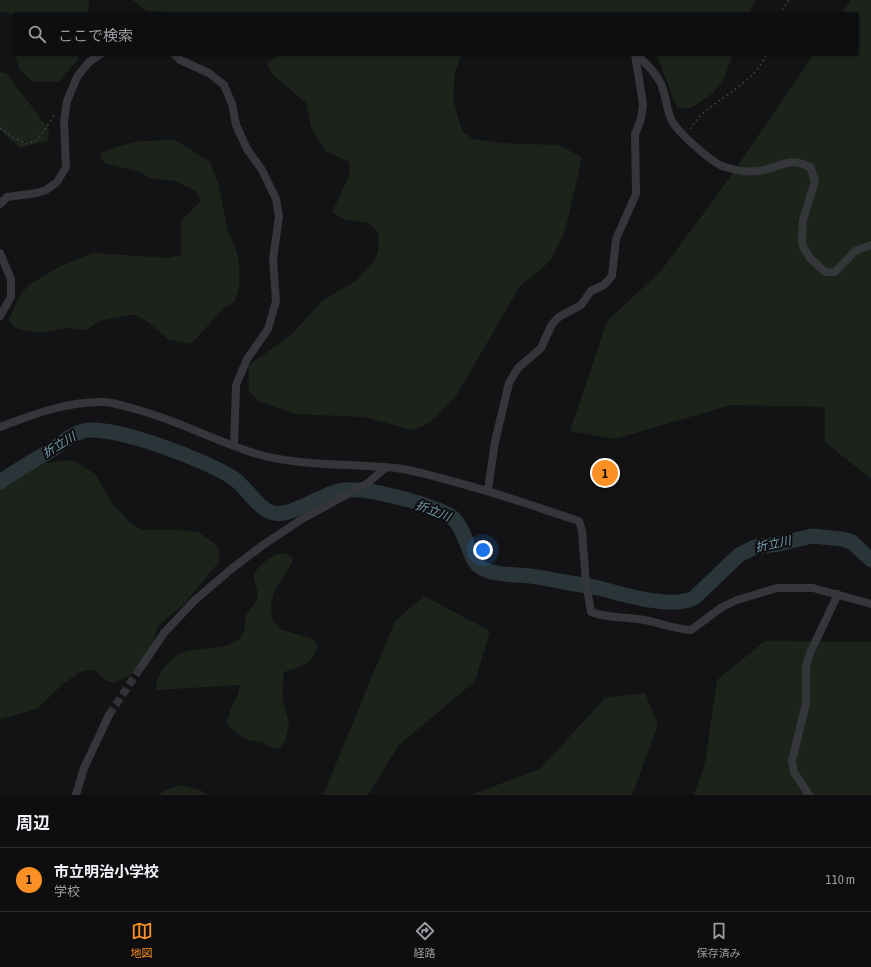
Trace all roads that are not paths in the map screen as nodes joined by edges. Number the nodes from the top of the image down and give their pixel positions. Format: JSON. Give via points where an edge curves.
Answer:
{"nodes":[{"id":1,"x":98,"y":56,"type":"edge"},
{"id":2,"x":176,"y":56,"type":"edge"},
{"id":3,"x":635,"y":56,"type":"edge"},
{"id":4,"x":637,"y":56,"type":"edge"},
{"id":5,"x":0,"y":204,"type":"edge"},
{"id":6,"x":871,"y":245,"type":"edge"},
{"id":7,"x":0,"y":253,"type":"edge"},
{"id":8,"x":0,"y":316,"type":"edge"},
{"id":9,"x":0,"y":426,"type":"edge"},
{"id":10,"x":234,"y":445,"type":"junction"},
{"id":11,"x":385,"y":468,"type":"junction"},
{"id":12,"x":488,"y":490,"type":"junction"},
{"id":13,"x":838,"y":594,"type":"junction"},
{"id":14,"x":871,"y":604,"type":"edge"},
{"id":15,"x":141,"y":666,"type":"tunnel mouth"},
{"id":16,"x":109,"y":715,"type":"tunnel mouth"},
{"id":17,"x":76,"y":795,"type":"edge"},
{"id":18,"x":808,"y":795,"type":"edge"}],
"edges":[{"from":1,"to":5,"type":"street","via":[[88,62],[77,77],[66,101],[66,168],[57,182],[46,190],[7,197]]},
{"from":2,"to":10,"type":"street","via":[[209,73],[224,85],[232,104],[236,125],[276,199],[279,216],[273,260],[276,301],[268,329],[247,359],[236,385]]},
{"from":3,"to":12,"type":"street","via":[[642,104],[641,119],[635,134],[636,194],[616,239],[612,276],[604,285],[591,291],[581,305],[559,317],[552,324],[542,348],[518,368],[509,383],[494,442]]},
{"from":4,"to":6,"type":"street","via":[[648,65],[661,83],[671,120],[685,136],[724,167],[747,172],[787,162],[800,162],[810,168],[815,181],[803,220],[803,247],[810,258],[825,272],[835,272],[855,251]]},
{"from":7,"to":8,"type":"street","via":[[11,280],[11,297]]},
{"from":9,"to":10,"type":"street","via":[[56,408],[80,403],[106,402],[155,414]]},
{"from":10,"to":11,"type":"street","via":[[279,459]]},
{"from":11,"to":12,"type":"street","via":[[419,472]]},
{"from":11,"to":15,"type":"street","via":[[368,483],[302,519],[230,570],[194,601],[164,632]]},
{"from":12,"to":13,"type":"street","via":[[579,520],[591,612],[599,615],[640,619],[676,629],[691,630],[722,607],[776,588],[813,588]]},
{"from":13,"to":14,"type":"street"},
{"from":13,"to":18,"type":"street","via":[[806,666],[806,703],[792,761],[794,772]]},
{"from":16,"to":17,"type":"street","via":[[84,768]]}]}
